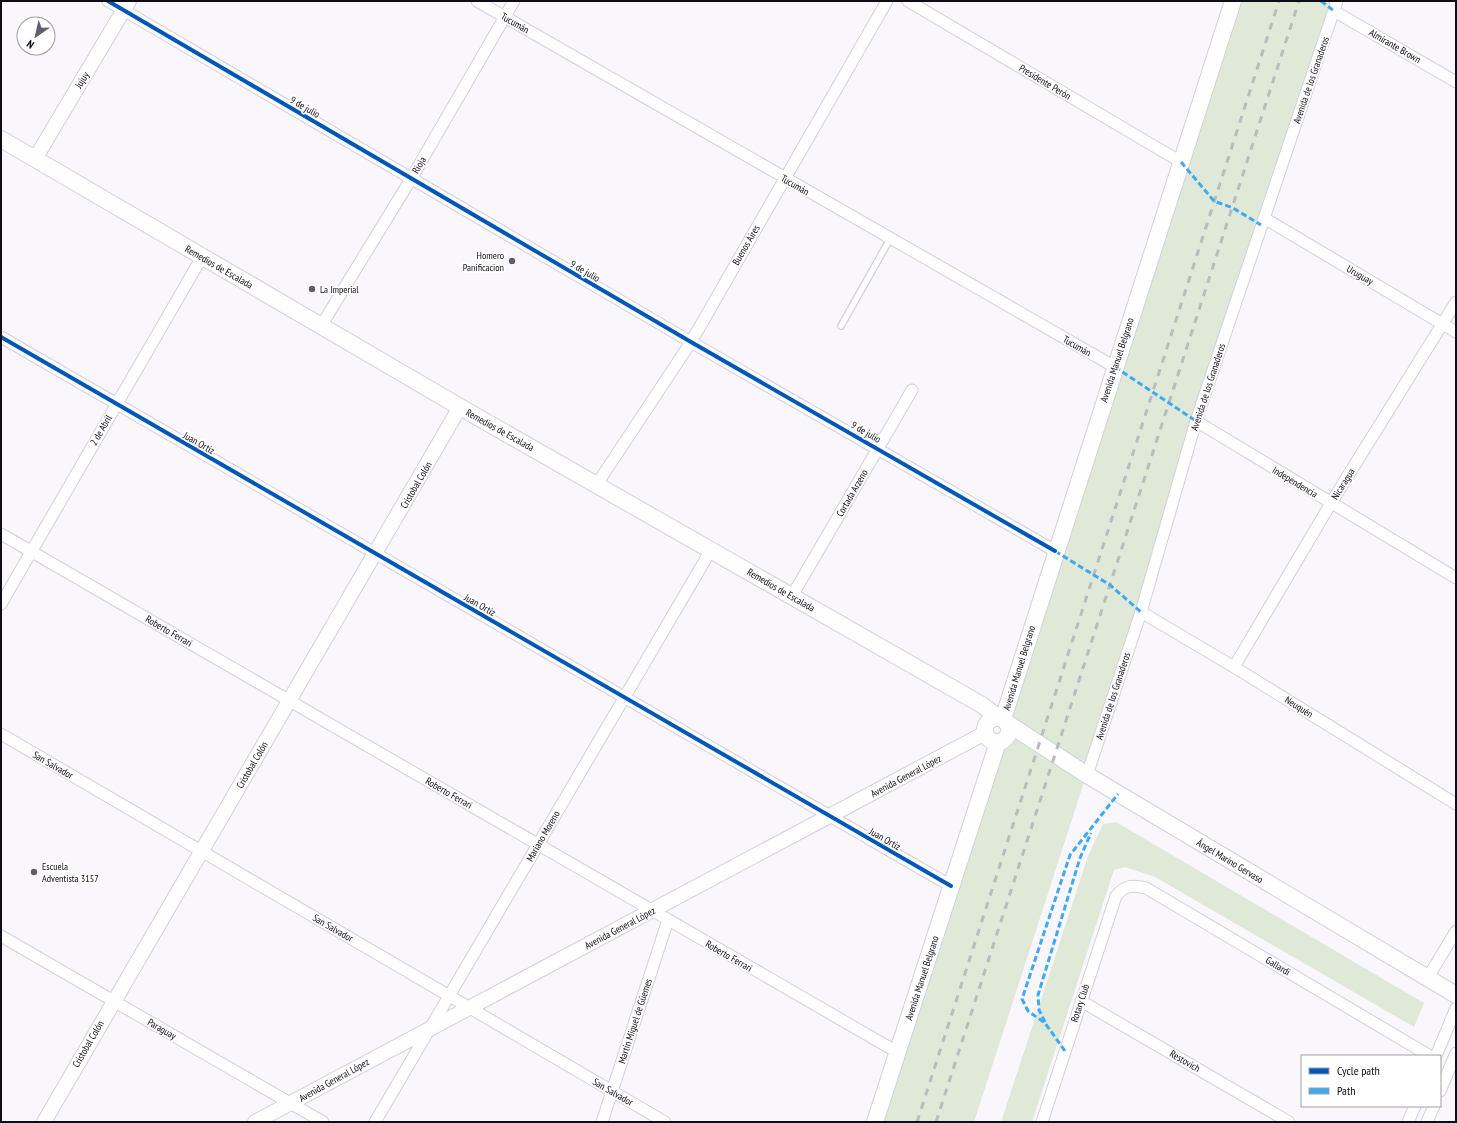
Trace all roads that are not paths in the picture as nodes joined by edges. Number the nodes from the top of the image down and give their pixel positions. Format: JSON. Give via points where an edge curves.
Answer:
{"nodes":[{"id":1,"x":108,"y":1,"type":"edge"},
{"id":2,"x":477,"y":1,"type":"edge"},
{"id":3,"x":514,"y":1,"type":"edge"},
{"id":4,"x":887,"y":1,"type":"edge"},
{"id":5,"x":908,"y":1,"type":"edge"},
{"id":6,"x":1233,"y":1,"type":"edge"},
{"id":7,"x":126,"y":5,"type":"edge"},
{"id":8,"x":1336,"y":6,"type":"edge"},
{"id":9,"x":504,"y":17,"type":"junction"},
{"id":10,"x":1456,"y":82,"type":"edge"},
{"id":11,"x":1,"y":139,"type":"edge"},
{"id":12,"x":35,"y":159,"type":"junction"},
{"id":13,"x":1181,"y":162,"type":"junction"},
{"id":14,"x":784,"y":178,"type":"junction"},
{"id":15,"x":411,"y":179,"type":"junction"},
{"id":16,"x":1264,"y":218,"type":"junction"},
{"id":17,"x":890,"y":239,"type":"junction"},
{"id":18,"x":202,"y":257,"type":"junction"},
{"id":19,"x":1456,"y":302,"type":"edge"},
{"id":20,"x":1443,"y":324,"type":"junction"},
{"id":21,"x":321,"y":326,"type":"junction"},
{"id":22,"x":841,"y":326,"type":"dead end"},
{"id":23,"x":1456,"y":332,"type":"edge"},
{"id":24,"x":1,"y":337,"type":"edge"},
{"id":25,"x":691,"y":342,"type":"junction"},
{"id":26,"x":1115,"y":367,"type":"junction"},
{"id":27,"x":912,"y":390,"type":"dead end"},
{"id":28,"x":116,"y":404,"type":"junction"},
{"id":29,"x":460,"y":407,"type":"junction"},
{"id":30,"x":1196,"y":422,"type":"junction"},
{"id":31,"x":879,"y":448,"type":"junction"},
{"id":32,"x":596,"y":484,"type":"junction"},
{"id":33,"x":1331,"y":504,"type":"junction"},
{"id":34,"x":1,"y":534,"type":"edge"},
{"id":35,"x":711,"y":550,"type":"junction"},
{"id":36,"x":31,"y":551,"type":"junction"},
{"id":37,"x":1055,"y":551,"type":"junction"},
{"id":38,"x":376,"y":554,"type":"junction"},
{"id":39,"x":1456,"y":578,"type":"edge"},
{"id":40,"x":792,"y":596,"type":"junction"},
{"id":41,"x":1,"y":604,"type":"edge"},
{"id":42,"x":1140,"y":612,"type":"junction"},
{"id":43,"x":1234,"y":667,"type":"junction"},
{"id":44,"x":624,"y":698,"type":"junction"},
{"id":45,"x":289,"y":701,"type":"junction"},
{"id":46,"x":1003,"y":720,"type":"junction"},
{"id":47,"x":985,"y":733,"type":"junction"},
{"id":48,"x":1,"y":734,"type":"edge"},
{"id":49,"x":998,"y":742,"type":"junction"},
{"id":50,"x":1087,"y":775,"type":"junction"},
{"id":51,"x":1456,"y":804,"type":"edge"},
{"id":52,"x":830,"y":817,"type":"junction"},
{"id":53,"x":538,"y":845,"type":"junction"},
{"id":54,"x":201,"y":851,"type":"junction"},
{"id":55,"x":951,"y":886,"type":"junction"},
{"id":56,"x":1124,"y":888,"type":"joint"},
{"id":57,"x":652,"y":911,"type":"junction"},
{"id":58,"x":668,"y":920,"type":"junction"},
{"id":59,"x":1456,"y":931,"type":"edge"},
{"id":60,"x":1,"y":936,"type":"edge"},
{"id":61,"x":1427,"y":979,"type":"junction"},
{"id":62,"x":1456,"y":995,"type":"edge"},
{"id":63,"x":449,"y":996,"type":"junction"},
{"id":64,"x":114,"y":1001,"type":"junction"},
{"id":65,"x":1081,"y":1001,"type":"junction"},
{"id":66,"x":470,"y":1008,"type":"junction"},
{"id":67,"x":1456,"y":1008,"type":"edge"},
{"id":68,"x":431,"y":1027,"type":"junction"},
{"id":69,"x":897,"y":1052,"type":"junction"},
{"id":70,"x":1456,"y":1053,"type":"edge"},
{"id":71,"x":1428,"y":1055,"type":"edge"},
{"id":72,"x":1436,"y":1055,"type":"edge"},
{"id":73,"x":1449,"y":1067,"type":"edge"},
{"id":74,"x":1441,"y":1088,"type":"edge"},
{"id":75,"x":612,"y":1091,"type":"junction"},
{"id":76,"x":291,"y":1104,"type":"junction"},
{"id":77,"x":1415,"y":1107,"type":"edge"},
{"id":78,"x":1434,"y":1107,"type":"edge"},
{"id":79,"x":44,"y":1122,"type":"edge"},
{"id":80,"x":255,"y":1122,"type":"edge"},
{"id":81,"x":322,"y":1122,"type":"edge"},
{"id":82,"x":376,"y":1122,"type":"edge"},
{"id":83,"x":602,"y":1122,"type":"edge"},
{"id":84,"x":665,"y":1122,"type":"edge"},
{"id":85,"x":875,"y":1122,"type":"edge"},
{"id":86,"x":1042,"y":1122,"type":"edge"},
{"id":87,"x":1289,"y":1122,"type":"edge"},
{"id":88,"x":1408,"y":1122,"type":"edge"},
{"id":89,"x":1427,"y":1122,"type":"edge"}],
"edges":[{"from":1,"to":7,"type":"street","name":"9 de julio"},
{"from":2,"to":9,"type":"street","name":"Tucumán"},
{"from":3,"to":9,"type":"street","name":"Rioja"},
{"from":4,"to":14,"type":"street","name":"Buenos Aires"},
{"from":5,"to":13,"type":"street","name":"Presidente Perón"},
{"from":6,"to":13,"type":"main road","name":"Avenida Manuel Belgrano"},
{"from":7,"to":12,"type":"street","name":"Jujuy"},
{"from":7,"to":15,"type":"street","name":"9 de julio"},
{"from":8,"to":10,"type":"street","name":"Almirante Brown"},
{"from":8,"to":16,"type":"street","name":"Avenida de los Granaderos"},
{"from":9,"to":14,"type":"street","name":"Tucumán"},
{"from":9,"to":15,"type":"street","name":"Rioja"},
{"from":11,"to":12,"type":"main road","name":"Remedios de Escalada"},
{"from":12,"to":18,"type":"main road","name":"Remedios de Escalada"},
{"from":13,"to":26,"type":"main road","name":"Avenida Manuel Belgrano"},
{"from":14,"to":17,"type":"street","name":"Tucumán"},
{"from":14,"to":25,"type":"street","name":"Buenos Aires"},
{"from":15,"to":21,"type":"street","name":"Rioja"},
{"from":15,"to":25,"type":"street","name":"9 de julio"},
{"from":16,"to":20,"type":"street","name":"Uruguay"},
{"from":16,"to":30,"type":"street","name":"Avenida de los Granaderos"},
{"from":17,"to":22,"type":"lane"},
{"from":17,"to":26,"type":"street","name":"Tucumán"},
{"from":18,"to":21,"type":"main road","name":"Remedios de Escalada"},
{"from":18,"to":28,"type":"street","name":"2 de Abril"},
{"from":19,"to":20,"type":"street","name":"Nicaragua"},
{"from":20,"to":23,"type":"street","name":"Uruguay"},
{"from":20,"to":33,"type":"street","name":"Nicaragua"},
{"from":21,"to":29,"type":"main road","name":"Remedios de Escalada"},
{"from":24,"to":28,"type":"street","name":"Juan Ortiz"},
{"from":25,"to":31,"type":"street","name":"9 de julio"},
{"from":25,"to":32,"type":"street","name":"Buenos Aires"},
{"from":26,"to":37,"type":"main road","name":"Avenida Manuel Belgrano"},
{"from":27,"to":31,"type":"street","name":"Cortada Arzeno"},
{"from":28,"to":36,"type":"street","name":"2 de Abril"},
{"from":28,"to":38,"type":"street","name":"Juan Ortiz"},
{"from":29,"to":32,"type":"main road","name":"Remedios de Escalada"},
{"from":29,"to":38,"type":"street","name":"Cristobal Colón"},
{"from":30,"to":33,"type":"street","name":"Independencia"},
{"from":30,"to":42,"type":"street","name":"Avenida de los Granaderos"},
{"from":31,"to":37,"type":"street","name":"9 de julio"},
{"from":31,"to":40,"type":"street","name":"Cortada Arzeno"},
{"from":32,"to":35,"type":"main road","name":"Remedios de Escalada"},
{"from":33,"to":39,"type":"street","name":"Independencia"},
{"from":33,"to":43,"type":"street","name":"Nicaragua"},
{"from":34,"to":36,"type":"street","name":"Roberto Ferrari"},
{"from":35,"to":40,"type":"main road","name":"Remedios de Escalada"},
{"from":35,"to":44,"type":"street","name":"Mariano Moreno"},
{"from":36,"to":41,"type":"street","name":"2 de Abril"},
{"from":36,"to":45,"type":"street","name":"Roberto Ferrari"},
{"from":37,"to":46,"type":"main road","name":"Avenida Manuel Belgrano"},
{"from":38,"to":44,"type":"street","name":"Juan Ortiz"},
{"from":38,"to":45,"type":"street","name":"Cristobal Colón"},
{"from":40,"to":46,"type":"main road","name":"Remedios de Escalada","via":[[982,705]]},
{"from":42,"to":43,"type":"street","name":"Neuquén"},
{"from":42,"to":50,"type":"street","name":"Avenida de los Granaderos"},
{"from":43,"to":51,"type":"street","name":"Neuquén"},
{"from":44,"to":52,"type":"street","name":"Juan Ortiz"},
{"from":44,"to":53,"type":"street","name":"Mariano Moreno"},
{"from":45,"to":53,"type":"street","name":"Roberto Ferrari"},
{"from":45,"to":54,"type":"street","name":"Cristobal Colón"},
{"from":46,"to":47,"type":"main road","via":[[990,720]]},
{"from":46,"to":49,"type":"main road","via":[[1009,727],[1008,735]]},
{"from":46,"to":50,"type":"main road","name":"Ángel Marino Gervaso"},
{"from":47,"to":49,"type":"main road","via":[[992,741]]},
{"from":47,"to":52,"type":"street","name":"Avenida General López"},
{"from":48,"to":54,"type":"street","name":"San Salvador"},
{"from":49,"to":55,"type":"main road","name":"Avenida Manuel Belgrano"},
{"from":50,"to":61,"type":"main road","name":"Ángel Marino Gervaso"},
{"from":52,"to":55,"type":"street","name":"Juan Ortiz"},
{"from":52,"to":57,"type":"street","name":"Avenida General López"},
{"from":53,"to":57,"type":"street","name":"Roberto Ferrari"},
{"from":53,"to":63,"type":"street","name":"Mariano Moreno"},
{"from":54,"to":63,"type":"street","name":"San Salvador"},
{"from":54,"to":64,"type":"street","name":"Cristobal Colón"},
{"from":55,"to":69,"type":"main road","name":"Avenida Manuel Belgrano"},
{"from":56,"to":65,"type":"street","name":"Rotary Club","via":[[1116,896]]},
{"from":56,"to":71,"type":"street","name":"Gallardi","via":[[1134,885],[1146,888]]},
{"from":57,"to":58,"type":"street","name":"Roberto Ferrari"},
{"from":57,"to":66,"type":"street","name":"Avenida General López"},
{"from":58,"to":69,"type":"street","name":"Roberto Ferrari"},
{"from":58,"to":75,"type":"street","name":"Martín Miguel de Güemes"},
{"from":59,"to":61,"type":"street"},
{"from":60,"to":64,"type":"street","name":"Paraguay"},
{"from":61,"to":62,"type":"main road","name":"Ángel Marino Gervaso"},
{"from":63,"to":66,"type":"street","name":"San Salvador"},
{"from":63,"to":68,"type":"street","name":"Mariano Moreno"},
{"from":64,"to":76,"type":"street","name":"Paraguay"},
{"from":64,"to":79,"type":"street","name":"Cristobal Colón"},
{"from":65,"to":86,"type":"street","name":"Rotary Club"},
{"from":65,"to":87,"type":"street","name":"Restovich"},
{"from":66,"to":68,"type":"street","name":"Avenida General López"},
{"from":66,"to":75,"type":"street","name":"San Salvador"},
{"from":67,"to":72,"type":"street"},
{"from":68,"to":76,"type":"street","name":"Avenida General López"},
{"from":68,"to":82,"type":"street","name":"Mariano Moreno"},
{"from":69,"to":85,"type":"main road","name":"Avenida Manuel Belgrano"},
{"from":70,"to":73,"type":"street"},
{"from":73,"to":74,"type":"street"},
{"from":75,"to":83,"type":"street","name":"Martín Miguel de Güemes"},
{"from":75,"to":84,"type":"street","name":"San Salvador"},
{"from":76,"to":80,"type":"street","name":"Avenida General López"},
{"from":76,"to":81,"type":"street","name":"Paraguay"},
{"from":77,"to":88,"type":"street"},
{"from":78,"to":89,"type":"street"}]}
